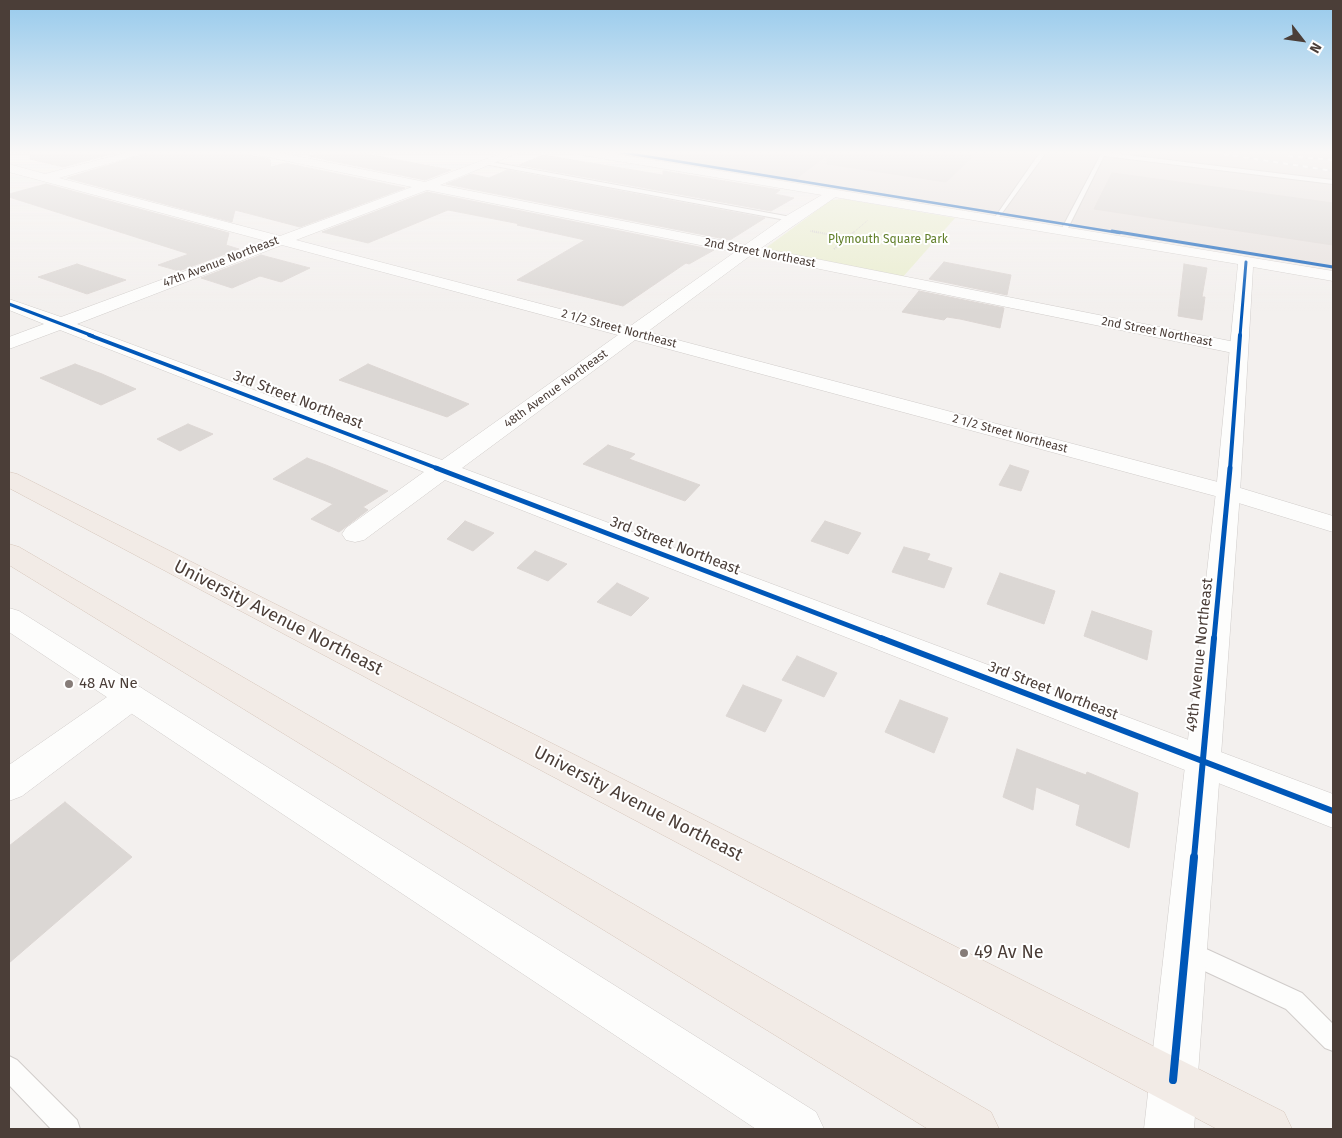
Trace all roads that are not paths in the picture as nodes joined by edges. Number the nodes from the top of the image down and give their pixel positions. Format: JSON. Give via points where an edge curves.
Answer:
{"nodes":[{"id":1,"x":143,"y":204,"type":"edge"},
{"id":2,"x":376,"y":204,"type":"edge"},
{"id":3,"x":517,"y":204,"type":"edge"},
{"id":4,"x":695,"y":204,"type":"edge"},
{"id":5,"x":819,"y":204,"type":"edge"},
{"id":6,"x":902,"y":204,"type":"edge"},
{"id":7,"x":1006,"y":204,"type":"edge"},
{"id":8,"x":1076,"y":204,"type":"edge"},
{"id":9,"x":995,"y":219,"type":"junction"},
{"id":10,"x":796,"y":224,"type":"junction"},
{"id":11,"x":1062,"y":230,"type":"junction"},
{"id":12,"x":278,"y":240,"type":"junction"},
{"id":13,"x":748,"y":250,"type":"junction"},
{"id":14,"x":1246,"y":262,"type":"junction"},
{"id":15,"x":1333,"y":276,"type":"edge"},
{"id":16,"x":9,"y":304,"type":"edge"},
{"id":17,"x":62,"y":323,"type":"junction"},
{"id":18,"x":634,"y":333,"type":"junction"},
{"id":19,"x":9,"y":342,"type":"edge"},
{"id":20,"x":1238,"y":348,"type":"junction"},
{"id":21,"x":444,"y":470,"type":"junction"},
{"id":22,"x":9,"y":479,"type":"edge"},
{"id":23,"x":1228,"y":492,"type":"junction"},
{"id":24,"x":1333,"y":524,"type":"edge"},
{"id":25,"x":355,"y":534,"type":"dead end"},
{"id":26,"x":9,"y":553,"type":"edge"},
{"id":27,"x":9,"y":618,"type":"edge"},
{"id":28,"x":131,"y":697,"type":"junction"},
{"id":29,"x":1202,"y":762,"type":"junction"},
{"id":30,"x":9,"y":785,"type":"edge"},
{"id":31,"x":1333,"y":811,"type":"edge"},
{"id":32,"x":1185,"y":950,"type":"junction"},
{"id":33,"x":1333,"y":1040,"type":"edge"},
{"id":34,"x":9,"y":1068,"type":"edge"},
{"id":35,"x":1173,"y":1080,"type":"junction"},
{"id":36,"x":68,"y":1129,"type":"edge"},
{"id":37,"x":799,"y":1129,"type":"edge"},
{"id":38,"x":974,"y":1129,"type":"edge"},
{"id":39,"x":1169,"y":1129,"type":"edge"},
{"id":40,"x":1267,"y":1129,"type":"edge"}],
"edges":[{"from":1,"to":12,"type":"street","name":"2 1/2 Street Northeast"},
{"from":2,"to":12,"type":"street","name":"47th Avenue Northeast"},
{"from":3,"to":13,"type":"street","name":"2nd Street Northeast"},
{"from":4,"to":10,"type":"lane"},
{"from":5,"to":10,"type":"street","name":"48th Avenue Northeast"},
{"from":6,"to":9,"type":"street"},
{"from":7,"to":9,"type":"lane"},
{"from":8,"to":11,"type":"lane"},
{"from":9,"to":11,"type":"street"},
{"from":10,"to":13,"type":"street","name":"48th Avenue Northeast"},
{"from":11,"to":14,"type":"street"},
{"from":12,"to":17,"type":"street","name":"47th Avenue Northeast"},
{"from":12,"to":18,"type":"street","name":"2 1/2 Street Northeast"},
{"from":13,"to":18,"type":"street","name":"48th Avenue Northeast"},
{"from":13,"to":20,"type":"street","name":"2nd Street Northeast"},
{"from":14,"to":15,"type":"street"},
{"from":14,"to":20,"type":"street","name":"49th Avenue Northeast"},
{"from":16,"to":17,"type":"street","name":"3rd Street Northeast"},
{"from":17,"to":19,"type":"street","name":"47th Avenue Northeast"},
{"from":17,"to":21,"type":"street","name":"3rd Street Northeast"},
{"from":18,"to":21,"type":"street","name":"48th Avenue Northeast"},
{"from":18,"to":23,"type":"street","name":"2 1/2 Street Northeast"},
{"from":20,"to":23,"type":"street","name":"49th Avenue Northeast"},
{"from":21,"to":25,"type":"street","name":"48th Avenue Northeast"},
{"from":21,"to":29,"type":"street","name":"3rd Street Northeast"},
{"from":22,"to":35,"type":"main road","name":"University Avenue Northeast"},
{"from":23,"to":24,"type":"street","name":"2 1/2 Street Northeast"},
{"from":23,"to":29,"type":"street","name":"49th Avenue Northeast"},
{"from":26,"to":38,"type":"main road"},
{"from":27,"to":28,"type":"street"},
{"from":28,"to":30,"type":"street"},
{"from":28,"to":37,"type":"street"},
{"from":29,"to":31,"type":"street","name":"3rd Street Northeast"},
{"from":29,"to":32,"type":"street","name":"49th Avenue Northeast"},
{"from":32,"to":33,"type":"lane","via":[[1294,1001]]},
{"from":32,"to":35,"type":"street","name":"49th Avenue Northeast"},
{"from":34,"to":36,"type":"lane"},
{"from":35,"to":39,"type":"street","name":"49th Avenue Northeast"},
{"from":35,"to":40,"type":"main road","name":"University Avenue Northeast"}]}
